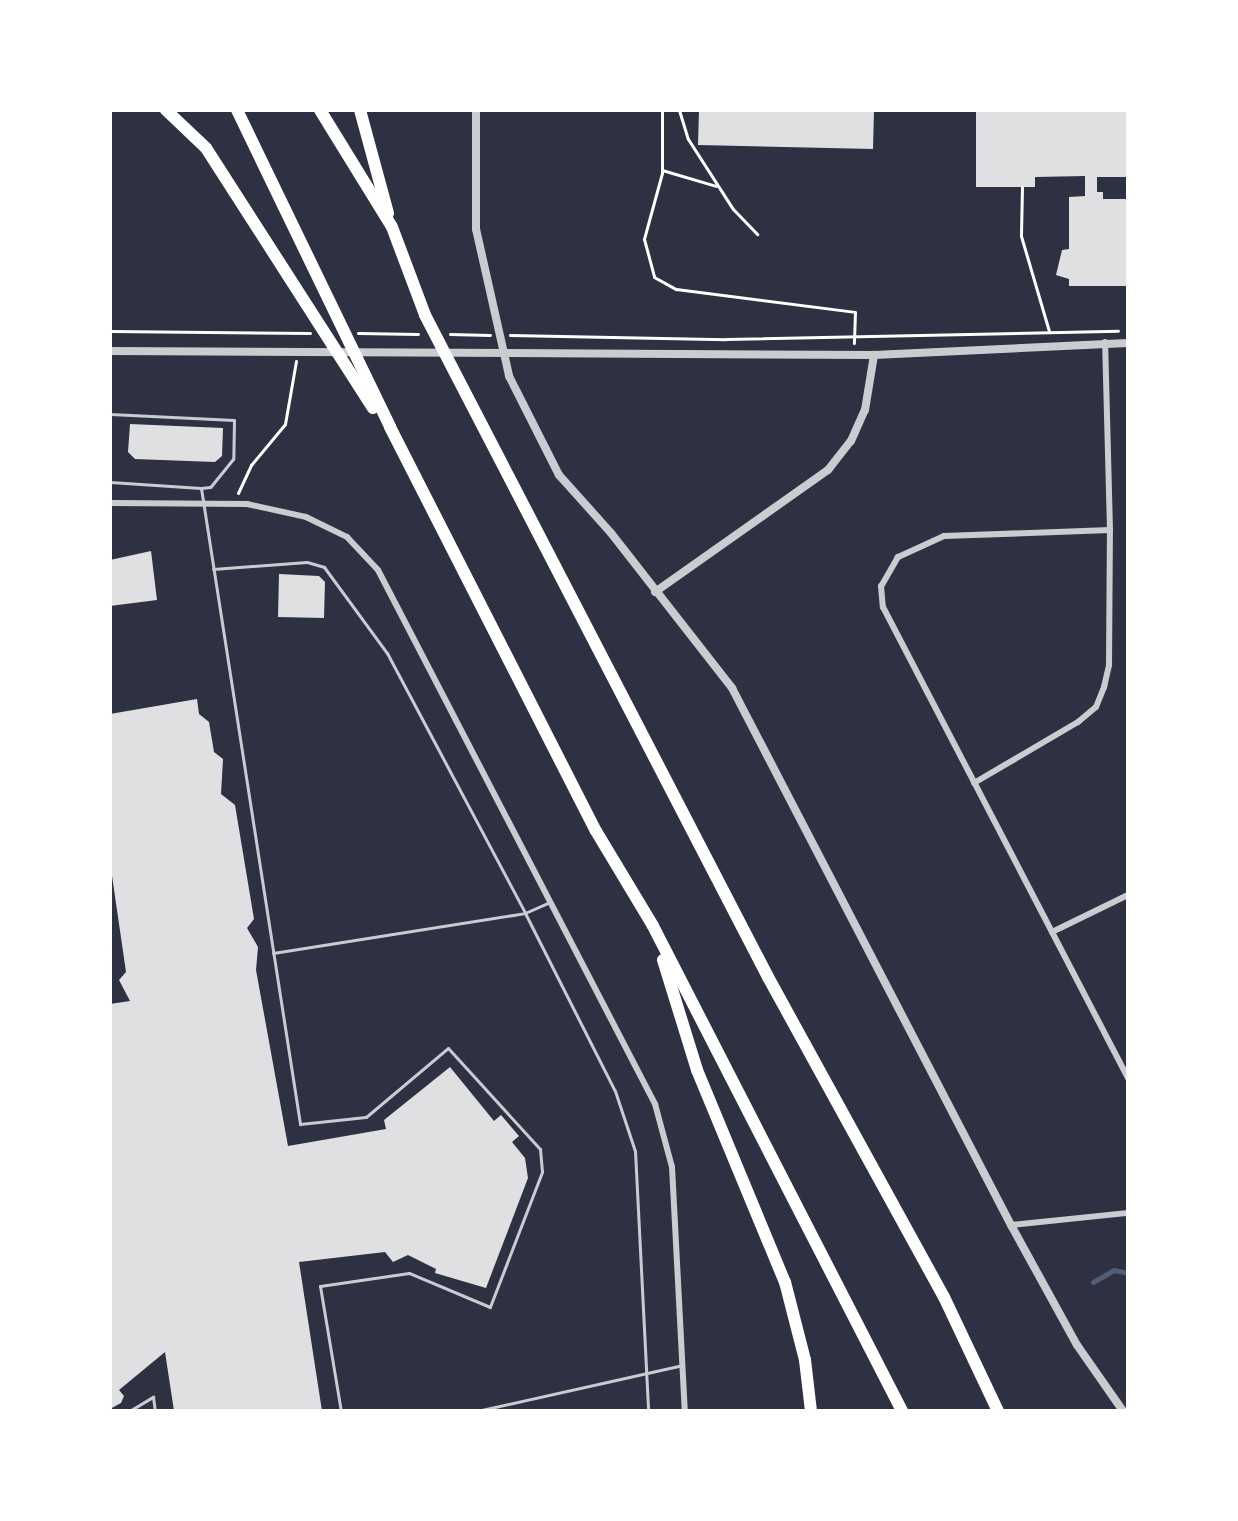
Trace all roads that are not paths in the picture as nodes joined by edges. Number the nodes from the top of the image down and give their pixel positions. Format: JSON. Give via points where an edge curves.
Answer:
{"nodes":[{"id":1,"x":166,"y":110,"type":"edge"},
{"id":2,"x":237,"y":110,"type":"edge"},
{"id":3,"x":320,"y":110,"type":"edge"},
{"id":4,"x":360,"y":110,"type":"edge"},
{"id":5,"x":476,"y":110,"type":"edge"},
{"id":6,"x":392,"y":227,"type":"junction"},
{"id":7,"x":1105,"y":342,"type":"junction"},
{"id":8,"x":1128,"y":343,"type":"edge"},
{"id":9,"x":110,"y":351,"type":"edge"},
{"id":10,"x":874,"y":355,"type":"junction"},
{"id":11,"x":110,"y":414,"type":"edge"},
{"id":12,"x":390,"y":427,"type":"junction"},
{"id":13,"x":110,"y":482,"type":"edge"},
{"id":14,"x":201,"y":488,"type":"junction"},
{"id":15,"x":110,"y":503,"type":"edge"},
{"id":16,"x":202,"y":504,"type":"junction"},
{"id":17,"x":1110,"y":530,"type":"junction"},
{"id":18,"x":213,"y":569,"type":"junction"},
{"id":19,"x":655,"y":592,"type":"junction"},
{"id":20,"x":974,"y":783,"type":"junction"},
{"id":21,"x":1128,"y":895,"type":"edge"},
{"id":22,"x":550,"y":902,"type":"junction"},
{"id":23,"x":525,"y":913,"type":"junction"},
{"id":24,"x":653,"y":926,"type":"junction"},
{"id":25,"x":1052,"y":932,"type":"junction"},
{"id":26,"x":273,"y":953,"type":"junction"},
{"id":27,"x":1128,"y":1078,"type":"edge"},
{"id":28,"x":1128,"y":1213,"type":"edge"},
{"id":29,"x":1011,"y":1225,"type":"junction"},
{"id":30,"x":683,"y":1365,"type":"junction"},
{"id":31,"x":647,"y":1371,"type":"junction"},
{"id":32,"x":131,"y":1410,"type":"edge"},
{"id":33,"x":155,"y":1411,"type":"edge"},
{"id":34,"x":341,"y":1411,"type":"edge"},
{"id":35,"x":477,"y":1411,"type":"edge"},
{"id":36,"x":648,"y":1411,"type":"edge"},
{"id":37,"x":685,"y":1411,"type":"edge"},
{"id":38,"x":811,"y":1411,"type":"edge"},
{"id":39,"x":902,"y":1411,"type":"edge"},
{"id":40,"x":998,"y":1411,"type":"edge"},
{"id":41,"x":1123,"y":1411,"type":"edge"}],
"edges":[{"from":1,"to":12,"type":"highway","via":[[206,148]]},
{"from":2,"to":12,"type":"highway"},
{"from":3,"to":6,"type":"highway"},
{"from":4,"to":6,"type":"highway"},
{"from":5,"to":19,"type":"street","via":[[476,229],[509,376],[559,475]]},
{"from":6,"to":40,"type":"highway","via":[[425,315],[768,977],[944,1297]]},
{"from":7,"to":8,"type":"street"},
{"from":7,"to":10,"type":"street"},
{"from":7,"to":17,"type":"street"},
{"from":9,"to":10,"type":"street"},
{"from":10,"to":19,"type":"street","via":[[865,410],[851,441],[828,470]]},
{"from":11,"to":14,"type":"lane","via":[[234,420],[233,459],[210,487]]},
{"from":12,"to":24,"type":"highway","via":[[596,831]]},
{"from":13,"to":14,"type":"lane"},
{"from":14,"to":16,"type":"lane"},
{"from":15,"to":16,"type":"street"},
{"from":16,"to":18,"type":"lane"},
{"from":16,"to":22,"type":"street","via":[[235,504],[306,517],[347,537],[378,570]]},
{"from":17,"to":20,"type":"street","via":[[1109,665],[1096,707]]},
{"from":17,"to":20,"type":"street","via":[[944,536],[898,557],[886,570],[883,607]]},
{"from":18,"to":23,"type":"lane","via":[[307,562],[324,567],[387,653]]},
{"from":18,"to":26,"type":"lane"},
{"from":19,"to":29,"type":"street","via":[[732,688]]},
{"from":20,"to":25,"type":"street"},
{"from":21,"to":25,"type":"street"},
{"from":22,"to":23,"type":"lane"},
{"from":22,"to":30,"type":"street","via":[[655,1104],[672,1167]]},
{"from":23,"to":26,"type":"lane"},
{"from":23,"to":31,"type":"lane","via":[[615,1091],[635,1151]]},
{"from":24,"to":38,"type":"highway","via":[[697,1070],[785,1282],[805,1360]]},
{"from":24,"to":39,"type":"highway"},
{"from":25,"to":27,"type":"street"},
{"from":26,"to":34,"type":"lane","via":[[300,1124],[366,1117],[448,1048],[540,1149],[542,1172],[490,1307],[409,1273],[320,1286]]},
{"from":28,"to":29,"type":"street"},
{"from":29,"to":41,"type":"street","via":[[1077,1345]]},
{"from":30,"to":31,"type":"lane"},
{"from":30,"to":37,"type":"street"},
{"from":31,"to":35,"type":"lane"},
{"from":31,"to":36,"type":"lane"},
{"from":32,"to":33,"type":"lane","via":[[153,1397]]}]}
